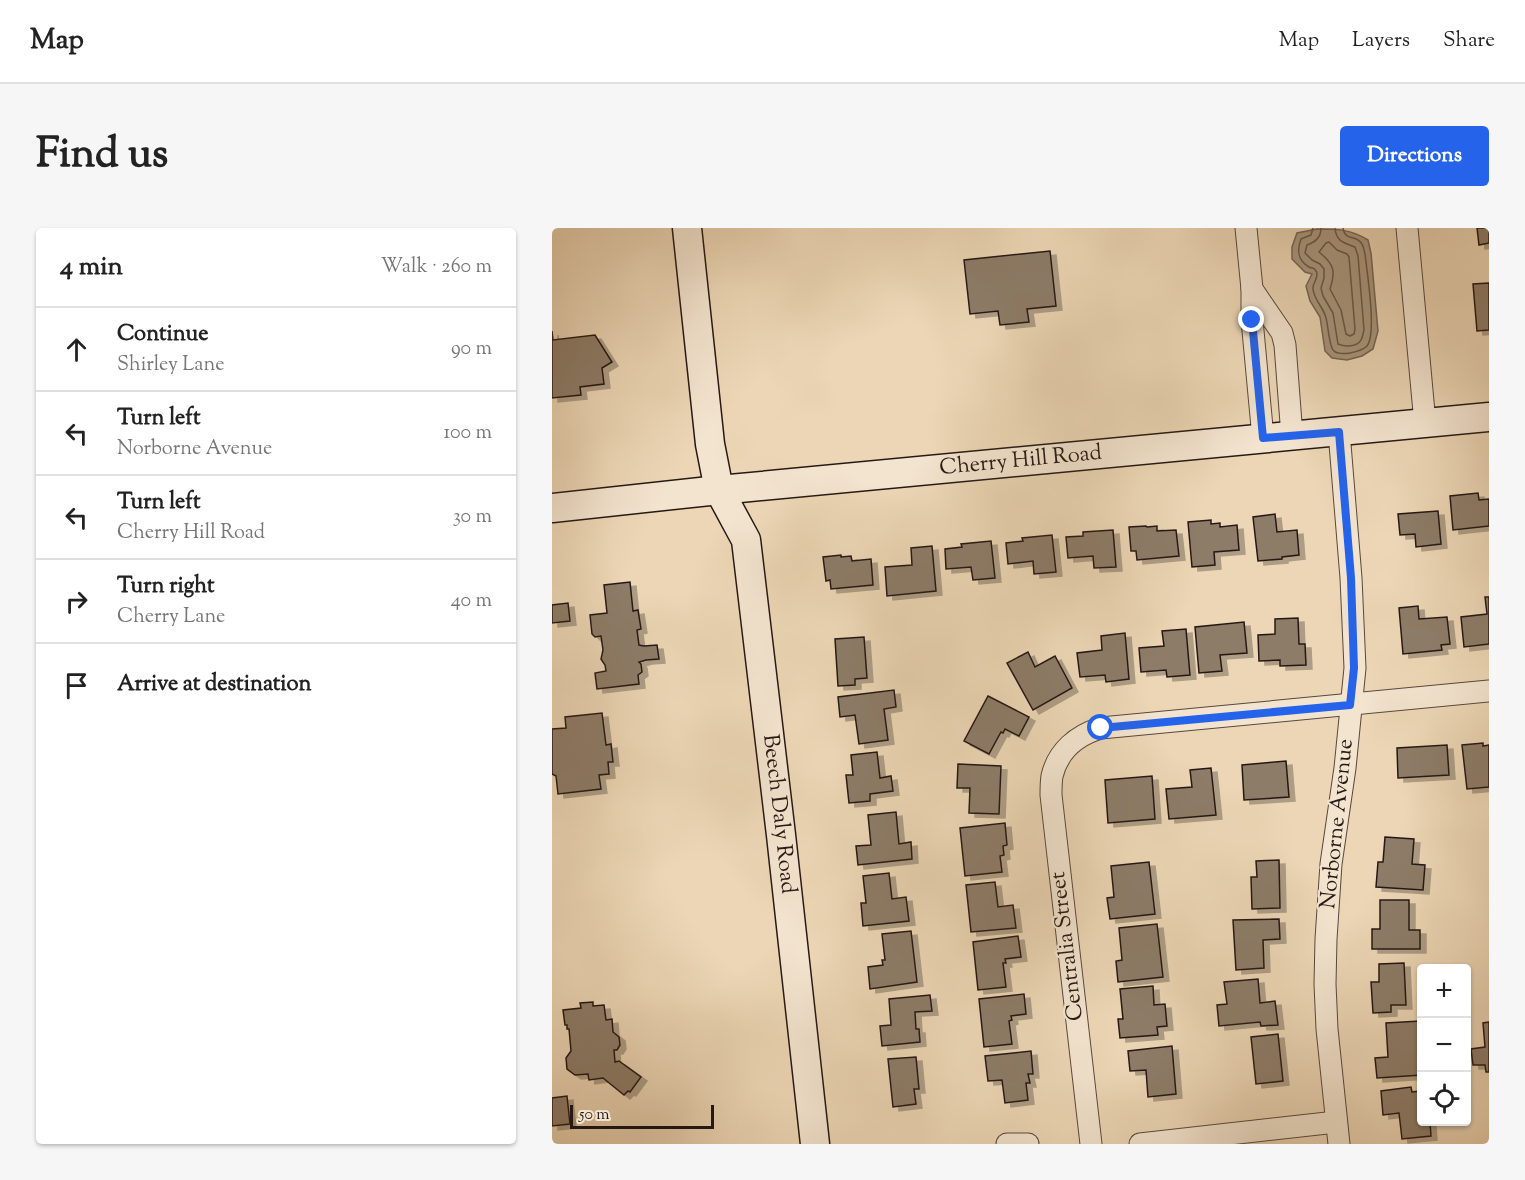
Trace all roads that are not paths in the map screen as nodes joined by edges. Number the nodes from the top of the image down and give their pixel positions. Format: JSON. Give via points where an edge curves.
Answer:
{"nodes":[{"id":1,"x":687,"y":228,"type":"edge"},
{"id":2,"x":1246,"y":228,"type":"edge"},
{"id":3,"x":1407,"y":228,"type":"edge"},
{"id":4,"x":1252,"y":289,"type":"junction"},
{"id":5,"x":1489,"y":417,"type":"edge"},
{"id":6,"x":1425,"y":423,"type":"junction"},
{"id":7,"x":1339,"y":432,"type":"junction"},
{"id":8,"x":1292,"y":436,"type":"junction"},
{"id":9,"x":1263,"y":438,"type":"junction"},
{"id":10,"x":719,"y":490,"type":"junction"},
{"id":11,"x":552,"y":508,"type":"edge"},
{"id":12,"x":1489,"y":692,"type":"edge"},
{"id":13,"x":1350,"y":705,"type":"junction"},
{"id":14,"x":1336,"y":1122,"type":"junction"},
{"id":15,"x":815,"y":1144,"type":"edge"},
{"id":16,"x":1007,"y":1144,"type":"edge"},
{"id":17,"x":1028,"y":1144,"type":"edge"},
{"id":18,"x":1091,"y":1144,"type":"edge"},
{"id":19,"x":1140,"y":1144,"type":"edge"},
{"id":20,"x":1339,"y":1144,"type":"edge"}],
"edges":[{"from":1,"to":10,"type":"main road","name":"Beech Daly Road","via":[[710,444]]},
{"from":2,"to":4,"type":"street"},
{"from":3,"to":6,"type":"street"},
{"from":4,"to":8,"type":"street","via":[[1282,333]]},
{"from":4,"to":9,"type":"street"},
{"from":5,"to":6,"type":"main road","name":"Cherry Hill Road"},
{"from":6,"to":7,"type":"main road","name":"Cherry Hill Road"},
{"from":7,"to":8,"type":"main road","name":"Cherry Hill Road"},
{"from":7,"to":13,"type":"street","name":"Norborne Avenue","via":[[1351,578],[1354,668]]},
{"from":8,"to":9,"type":"main road","name":"Cherry Hill Road"},
{"from":9,"to":10,"type":"main road","name":"Cherry Hill Road"},
{"from":10,"to":11,"type":"main road","name":"Cherry Hill Road"},
{"from":10,"to":15,"type":"main road","name":"Beech Daly Road","via":[[746,540]]},
{"from":12,"to":13,"type":"street"},
{"from":13,"to":14,"type":"street","name":"Norborne Avenue","via":[[1326,939],[1327,1029]]},
{"from":13,"to":18,"type":"street","name":"Centralia Street","via":[[1101,728],[1077,738],[1059,758],[1052,776],[1051,795]]},
{"from":14,"to":19,"type":"street"},
{"from":14,"to":20,"type":"street","name":"Norborne Avenue"},
{"from":16,"to":17,"type":"street"}]}
